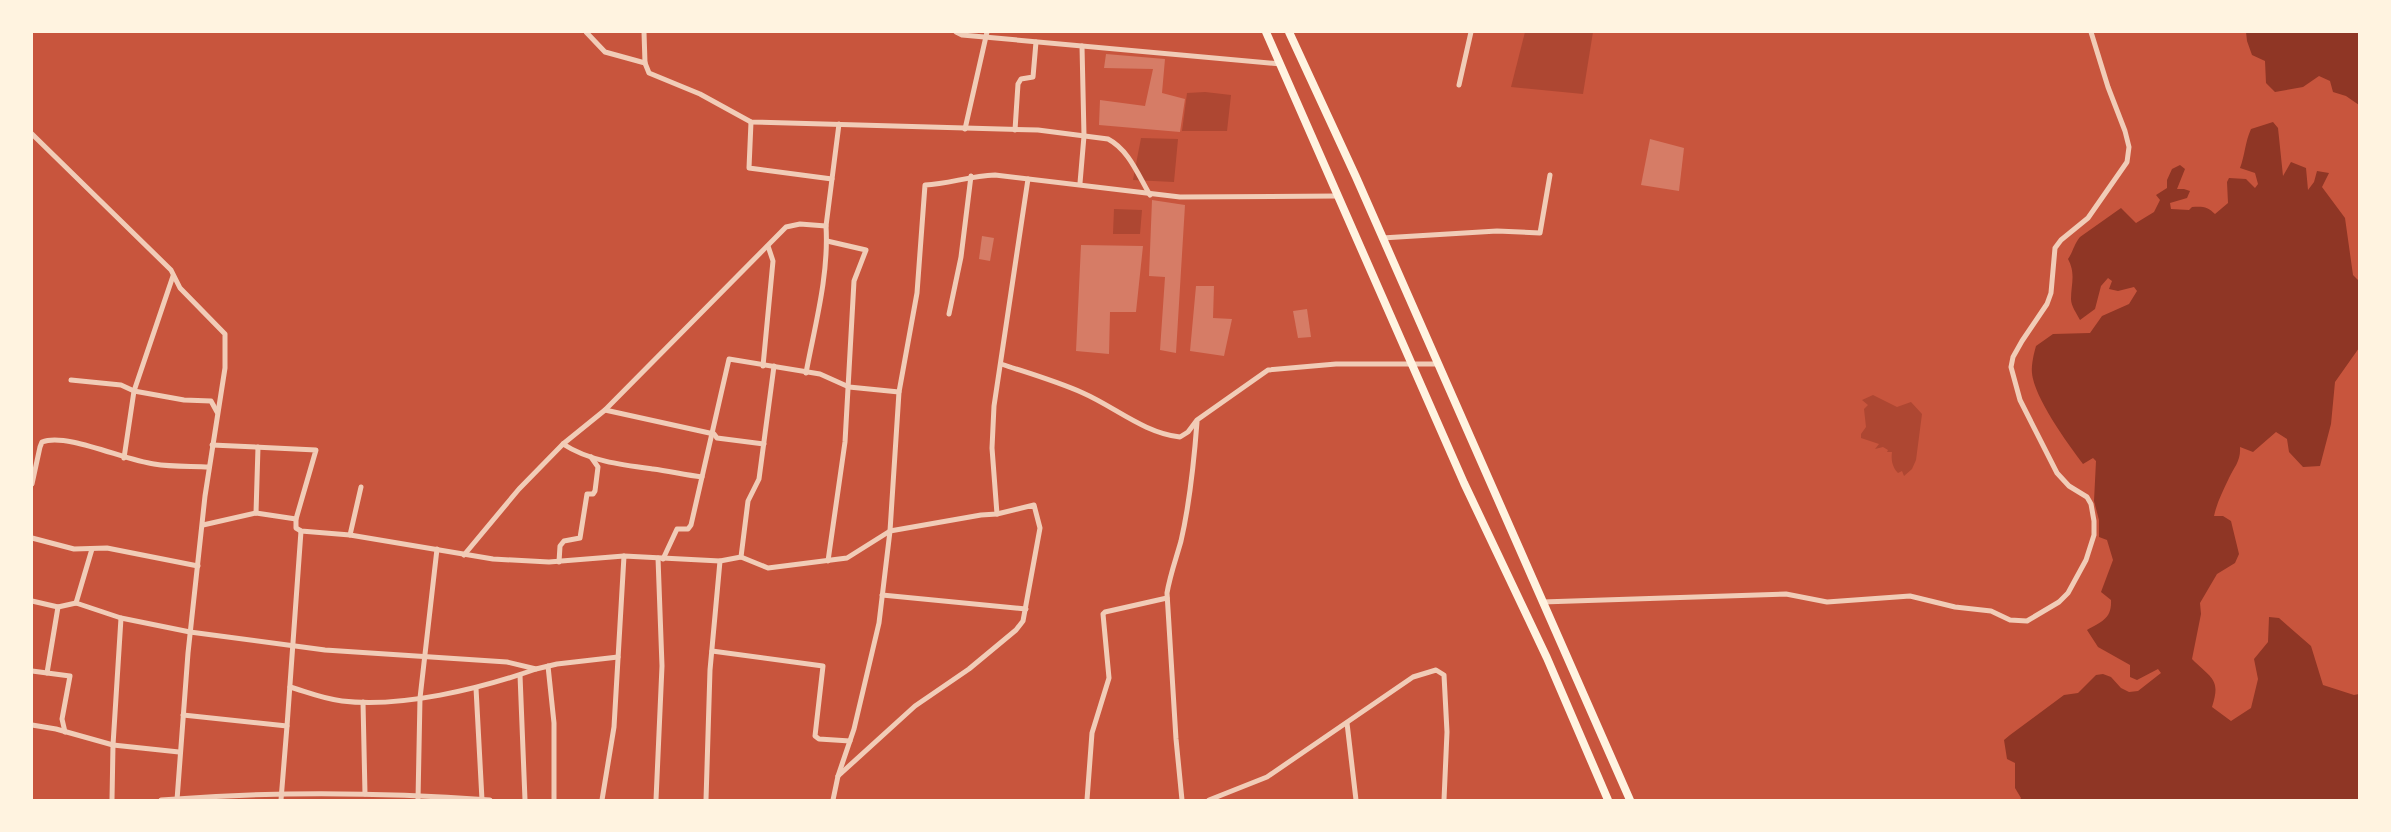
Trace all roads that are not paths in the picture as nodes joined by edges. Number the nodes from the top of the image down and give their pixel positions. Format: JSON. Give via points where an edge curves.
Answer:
{"nodes":[{"id":1,"x":586,"y":32,"type":"edge"},
{"id":2,"x":644,"y":32,"type":"edge"},
{"id":3,"x":956,"y":32,"type":"edge"},
{"id":4,"x":1266,"y":32,"type":"edge"},
{"id":5,"x":1289,"y":32,"type":"edge"},
{"id":6,"x":1471,"y":32,"type":"edge"},
{"id":7,"x":2091,"y":32,"type":"edge"},
{"id":8,"x":987,"y":34,"type":"edge"},
{"id":9,"x":1036,"y":42,"type":"junction"},
{"id":10,"x":1082,"y":46,"type":"junction"},
{"id":11,"x":645,"y":64,"type":"junction"},
{"id":12,"x":1281,"y":64,"type":"junction"},
{"id":13,"x":1459,"y":86,"type":"dead end"},
{"id":14,"x":751,"y":122,"type":"junction"},
{"id":15,"x":839,"y":124,"type":"junction"},
{"id":16,"x":965,"y":129,"type":"junction"},
{"id":17,"x":1015,"y":130,"type":"junction"},
{"id":18,"x":32,"y":134,"type":"edge"},
{"id":19,"x":1084,"y":136,"type":"junction"},
{"id":20,"x":1550,"y":175,"type":"dead end"},
{"id":21,"x":971,"y":176,"type":"junction"},
{"id":22,"x":832,"y":179,"type":"junction"},
{"id":23,"x":1028,"y":179,"type":"junction"},
{"id":24,"x":1080,"y":183,"type":"junction"},
{"id":25,"x":1150,"y":195,"type":"junction"},
{"id":26,"x":1337,"y":196,"type":"junction"},
{"id":27,"x":826,"y":226,"type":"junction"},
{"id":28,"x":1382,"y":238,"type":"junction"},
{"id":29,"x":827,"y":241,"type":"junction"},
{"id":30,"x":768,"y":246,"type":"junction"},
{"id":31,"x":174,"y":274,"type":"junction"},
{"id":32,"x":949,"y":314,"type":"dead end"},
{"id":33,"x":1001,"y":364,"type":"junction"},
{"id":34,"x":1412,"y":364,"type":"junction"},
{"id":35,"x":1438,"y":364,"type":"junction"},
{"id":36,"x":763,"y":366,"type":"junction"},
{"id":37,"x":774,"y":366,"type":"junction"},
{"id":38,"x":806,"y":373,"type":"junction"},
{"id":39,"x":71,"y":380,"type":"dead end"},
{"id":40,"x":849,"y":387,"type":"junction"},
{"id":41,"x":134,"y":391,"type":"junction"},
{"id":42,"x":898,"y":392,"type":"junction"},
{"id":43,"x":606,"y":410,"type":"junction"},
{"id":44,"x":217,"y":412,"type":"junction"},
{"id":45,"x":1198,"y":420,"type":"junction"},
{"id":46,"x":714,"y":434,"type":"junction"},
{"id":47,"x":212,"y":444,"type":"junction"},
{"id":48,"x":563,"y":444,"type":"junction"},
{"id":49,"x":764,"y":444,"type":"junction"},
{"id":50,"x":258,"y":447,"type":"junction"},
{"id":51,"x":591,"y":457,"type":"junction"},
{"id":52,"x":124,"y":458,"type":"junction"},
{"id":53,"x":209,"y":467,"type":"junction"},
{"id":54,"x":702,"y":477,"type":"junction"},
{"id":55,"x":32,"y":484,"type":"edge"},
{"id":56,"x":360,"y":487,"type":"dead end"},
{"id":57,"x":256,"y":513,"type":"junction"},
{"id":58,"x":997,"y":514,"type":"junction"},
{"id":59,"x":296,"y":519,"type":"junction"},
{"id":60,"x":202,"y":525,"type":"junction"},
{"id":61,"x":301,"y":531,"type":"junction"},
{"id":62,"x":890,"y":531,"type":"junction"},
{"id":63,"x":350,"y":535,"type":"junction"},
{"id":64,"x":32,"y":538,"type":"edge"},
{"id":65,"x":92,"y":549,"type":"junction"},
{"id":66,"x":437,"y":549,"type":"junction"},
{"id":67,"x":464,"y":555,"type":"junction"},
{"id":68,"x":624,"y":556,"type":"junction"},
{"id":69,"x":741,"y":556,"type":"junction"},
{"id":70,"x":661,"y":559,"type":"junction"},
{"id":71,"x":720,"y":561,"type":"junction"},
{"id":72,"x":828,"y":561,"type":"junction"},
{"id":73,"x":559,"y":562,"type":"junction"},
{"id":74,"x":198,"y":565,"type":"junction"},
{"id":75,"x":882,"y":595,"type":"junction"},
{"id":76,"x":1167,"y":598,"type":"junction"},
{"id":77,"x":32,"y":601,"type":"edge"},
{"id":78,"x":1542,"y":602,"type":"junction"},
{"id":79,"x":76,"y":603,"type":"junction"},
{"id":80,"x":58,"y":607,"type":"junction"},
{"id":81,"x":1026,"y":609,"type":"junction"},
{"id":82,"x":121,"y":618,"type":"junction"},
{"id":83,"x":190,"y":632,"type":"junction"},
{"id":84,"x":293,"y":646,"type":"junction"},
{"id":85,"x":712,"y":651,"type":"junction"},
{"id":86,"x":424,"y":656,"type":"junction"},
{"id":87,"x":618,"y":657,"type":"junction"},
{"id":88,"x":548,"y":666,"type":"junction"},
{"id":89,"x":536,"y":669,"type":"junction"},
{"id":90,"x":32,"y":671,"type":"edge"},
{"id":91,"x":47,"y":673,"type":"junction"},
{"id":92,"x":520,"y":675,"type":"junction"},
{"id":93,"x":290,"y":687,"type":"junction"},
{"id":94,"x":476,"y":688,"type":"junction"},
{"id":95,"x":420,"y":698,"type":"junction"},
{"id":96,"x":363,"y":702,"type":"junction"},
{"id":97,"x":183,"y":715,"type":"junction"},
{"id":98,"x":1347,"y":723,"type":"junction"},
{"id":99,"x":32,"y":725,"type":"edge"},
{"id":100,"x":287,"y":726,"type":"junction"},
{"id":101,"x":65,"y":732,"type":"junction"},
{"id":102,"x":850,"y":741,"type":"junction"},
{"id":103,"x":113,"y":745,"type":"junction"},
{"id":104,"x":179,"y":752,"type":"junction"},
{"id":105,"x":838,"y":776,"type":"junction"},
{"id":106,"x":365,"y":794,"type":"junction"},
{"id":107,"x":281,"y":798,"type":"edge"},
{"id":108,"x":418,"y":798,"type":"edge"},
{"id":109,"x":112,"y":800,"type":"edge"},
{"id":110,"x":162,"y":800,"type":"edge"},
{"id":111,"x":177,"y":800,"type":"edge"},
{"id":112,"x":482,"y":800,"type":"edge"},
{"id":113,"x":491,"y":800,"type":"edge"},
{"id":114,"x":525,"y":800,"type":"edge"},
{"id":115,"x":554,"y":800,"type":"edge"},
{"id":116,"x":602,"y":800,"type":"edge"},
{"id":117,"x":656,"y":800,"type":"edge"},
{"id":118,"x":706,"y":800,"type":"edge"},
{"id":119,"x":832,"y":800,"type":"edge"},
{"id":120,"x":1087,"y":800,"type":"edge"},
{"id":121,"x":1182,"y":800,"type":"edge"},
{"id":122,"x":1209,"y":800,"type":"edge"},
{"id":123,"x":1356,"y":800,"type":"edge"},
{"id":124,"x":1444,"y":800,"type":"edge"},
{"id":125,"x":1608,"y":800,"type":"edge"},
{"id":126,"x":1630,"y":800,"type":"edge"}],
"edges":[{"from":1,"to":11,"type":"street","via":[[605,52]]},
{"from":2,"to":11,"type":"street"},
{"from":3,"to":8,"type":"street"},
{"from":4,"to":12,"type":"main road"},
{"from":5,"to":28,"type":"main road"},
{"from":6,"to":13,"type":"street"},
{"from":7,"to":78,"type":"street","via":[[2125,131],[2127,162],[2088,218],[2055,248],[2047,304],[2011,367],[2020,400],[2057,473],[2091,504],[2094,535],[2068,593],[2027,621],[1910,596],[1827,601],[1786,594]]},
{"from":8,"to":9,"type":"street"},
{"from":8,"to":16,"type":"street"},
{"from":9,"to":10,"type":"street"},
{"from":9,"to":17,"type":"street","via":[[1033,77],[1018,84]]},
{"from":10,"to":12,"type":"street"},
{"from":10,"to":19,"type":"street"},
{"from":11,"to":14,"type":"street","via":[[649,73]]},
{"from":12,"to":26,"type":"main road"},
{"from":14,"to":15,"type":"street"},
{"from":14,"to":22,"type":"street","via":[[751,169]]},
{"from":15,"to":16,"type":"street"},
{"from":15,"to":22,"type":"street"},
{"from":16,"to":17,"type":"street"},
{"from":17,"to":19,"type":"street"},
{"from":18,"to":31,"type":"street"},
{"from":19,"to":24,"type":"street"},
{"from":19,"to":25,"type":"street","via":[[1118,145]]},
{"from":20,"to":28,"type":"street","via":[[1540,233]]},
{"from":21,"to":23,"type":"street"},
{"from":21,"to":32,"type":"street"},
{"from":21,"to":42,"type":"street","via":[[925,186],[916,293]]},
{"from":22,"to":27,"type":"street"},
{"from":23,"to":24,"type":"street"},
{"from":23,"to":33,"type":"street"},
{"from":24,"to":25,"type":"street"},
{"from":25,"to":26,"type":"street"},
{"from":26,"to":34,"type":"main road"},
{"from":27,"to":29,"type":"street"},
{"from":27,"to":30,"type":"street","via":[[786,227]]},
{"from":28,"to":35,"type":"main road"},
{"from":29,"to":38,"type":"street"},
{"from":29,"to":40,"type":"street","via":[[866,250],[854,281]]},
{"from":30,"to":36,"type":"street","via":[[773,261]]},
{"from":30,"to":43,"type":"street"},
{"from":31,"to":41,"type":"street"},
{"from":31,"to":44,"type":"street","via":[[180,288],[225,334]]},
{"from":33,"to":45,"type":"street","via":[[1083,393],[1169,436],[1181,438]]},
{"from":33,"to":58,"type":"street","via":[[992,449]]},
{"from":34,"to":35,"type":"street"},
{"from":34,"to":45,"type":"street","via":[[1268,370]]},
{"from":34,"to":125,"type":"main road"},
{"from":35,"to":78,"type":"main road"},
{"from":36,"to":37,"type":"street"},
{"from":36,"to":46,"type":"street","via":[[729,359]]},
{"from":37,"to":38,"type":"street"},
{"from":37,"to":49,"type":"street"},
{"from":38,"to":40,"type":"street"},
{"from":39,"to":41,"type":"street","via":[[121,385]]},
{"from":40,"to":42,"type":"street"},
{"from":40,"to":72,"type":"street"},
{"from":41,"to":44,"type":"street","via":[[211,401]]},
{"from":41,"to":52,"type":"street"},
{"from":42,"to":62,"type":"street"},
{"from":43,"to":46,"type":"street"},
{"from":43,"to":48,"type":"street"},
{"from":44,"to":47,"type":"street"},
{"from":45,"to":76,"type":"street","via":[[1192,481]]},
{"from":46,"to":49,"type":"street"},
{"from":46,"to":54,"type":"street"},
{"from":47,"to":50,"type":"street"},
{"from":47,"to":53,"type":"street"},
{"from":48,"to":51,"type":"street"},
{"from":48,"to":67,"type":"street"},
{"from":49,"to":69,"type":"street","via":[[760,479],[748,501]]},
{"from":50,"to":57,"type":"street"},
{"from":50,"to":59,"type":"street","via":[[316,450]]},
{"from":51,"to":54,"type":"street","via":[[620,466]]},
{"from":51,"to":73,"type":"street","via":[[598,467],[596,491],[586,494],[580,538],[559,546]]},
{"from":52,"to":53,"type":"street"},
{"from":52,"to":55,"type":"street","via":[[48,440],[40,447]]},
{"from":53,"to":60,"type":"street"},
{"from":54,"to":70,"type":"street","via":[[691,525],[675,531]]},
{"from":56,"to":63,"type":"street"},
{"from":57,"to":59,"type":"street"},
{"from":57,"to":60,"type":"street"},
{"from":58,"to":62,"type":"street"},
{"from":58,"to":81,"type":"street","via":[[1034,505],[1039,522]]},
{"from":59,"to":61,"type":"street"},
{"from":60,"to":74,"type":"street"},
{"from":61,"to":63,"type":"street"},
{"from":61,"to":84,"type":"street"},
{"from":62,"to":72,"type":"street","via":[[847,558]]},
{"from":62,"to":75,"type":"street"},
{"from":63,"to":66,"type":"street"},
{"from":64,"to":65,"type":"street"},
{"from":65,"to":74,"type":"street"},
{"from":65,"to":79,"type":"street"},
{"from":66,"to":67,"type":"street"},
{"from":66,"to":86,"type":"street"},
{"from":67,"to":73,"type":"street"},
{"from":68,"to":70,"type":"street"},
{"from":68,"to":73,"type":"street"},
{"from":68,"to":87,"type":"street"},
{"from":69,"to":71,"type":"street"},
{"from":69,"to":72,"type":"street","via":[[768,568]]},
{"from":70,"to":71,"type":"street"},
{"from":70,"to":117,"type":"street"},
{"from":71,"to":85,"type":"street"},
{"from":74,"to":83,"type":"street"},
{"from":75,"to":81,"type":"street"},
{"from":75,"to":102,"type":"street","via":[[873,654]]},
{"from":76,"to":120,"type":"street","via":[[1102,614],[1109,678],[1092,733]]},
{"from":76,"to":121,"type":"street"},
{"from":77,"to":80,"type":"street"},
{"from":78,"to":126,"type":"main road"},
{"from":79,"to":80,"type":"street"},
{"from":79,"to":82,"type":"street"},
{"from":80,"to":91,"type":"street"},
{"from":81,"to":105,"type":"street","via":[[1016,630],[915,706]]},
{"from":82,"to":83,"type":"street"},
{"from":82,"to":103,"type":"street"},
{"from":83,"to":84,"type":"street"},
{"from":83,"to":97,"type":"street"},
{"from":84,"to":86,"type":"street"},
{"from":84,"to":93,"type":"street"},
{"from":85,"to":102,"type":"street","via":[[822,666],[815,736]]},
{"from":85,"to":118,"type":"street"},
{"from":86,"to":89,"type":"street","via":[[507,662]]},
{"from":86,"to":95,"type":"street"},
{"from":87,"to":88,"type":"street"},
{"from":87,"to":116,"type":"street","via":[[614,727]]},
{"from":88,"to":89,"type":"street"},
{"from":88,"to":115,"type":"street","via":[[556,761]]},
{"from":89,"to":92,"type":"street"},
{"from":90,"to":91,"type":"street"},
{"from":91,"to":101,"type":"street","via":[[70,676],[62,719]]},
{"from":92,"to":94,"type":"street"},
{"from":92,"to":114,"type":"street"},
{"from":93,"to":96,"type":"street","via":[[328,699]]},
{"from":93,"to":100,"type":"street"},
{"from":94,"to":95,"type":"street"},
{"from":94,"to":112,"type":"street"},
{"from":95,"to":96,"type":"street"},
{"from":95,"to":108,"type":"street"},
{"from":96,"to":106,"type":"street"},
{"from":97,"to":100,"type":"street"},
{"from":97,"to":104,"type":"street"},
{"from":98,"to":122,"type":"street","via":[[1267,777]]},
{"from":98,"to":123,"type":"street"},
{"from":98,"to":124,"type":"street","via":[[1413,677],[1430,670],[1441,672],[1447,732]]},
{"from":99,"to":101,"type":"street"},
{"from":100,"to":107,"type":"street"},
{"from":101,"to":103,"type":"street"},
{"from":102,"to":105,"type":"street"},
{"from":103,"to":104,"type":"street"},
{"from":103,"to":109,"type":"street"},
{"from":104,"to":111,"type":"street"},
{"from":105,"to":119,"type":"street"},
{"from":106,"to":107,"type":"street"},
{"from":106,"to":108,"type":"street"},
{"from":107,"to":111,"type":"street"},
{"from":108,"to":112,"type":"street"},
{"from":110,"to":111,"type":"street"},
{"from":112,"to":113,"type":"street"}]}
